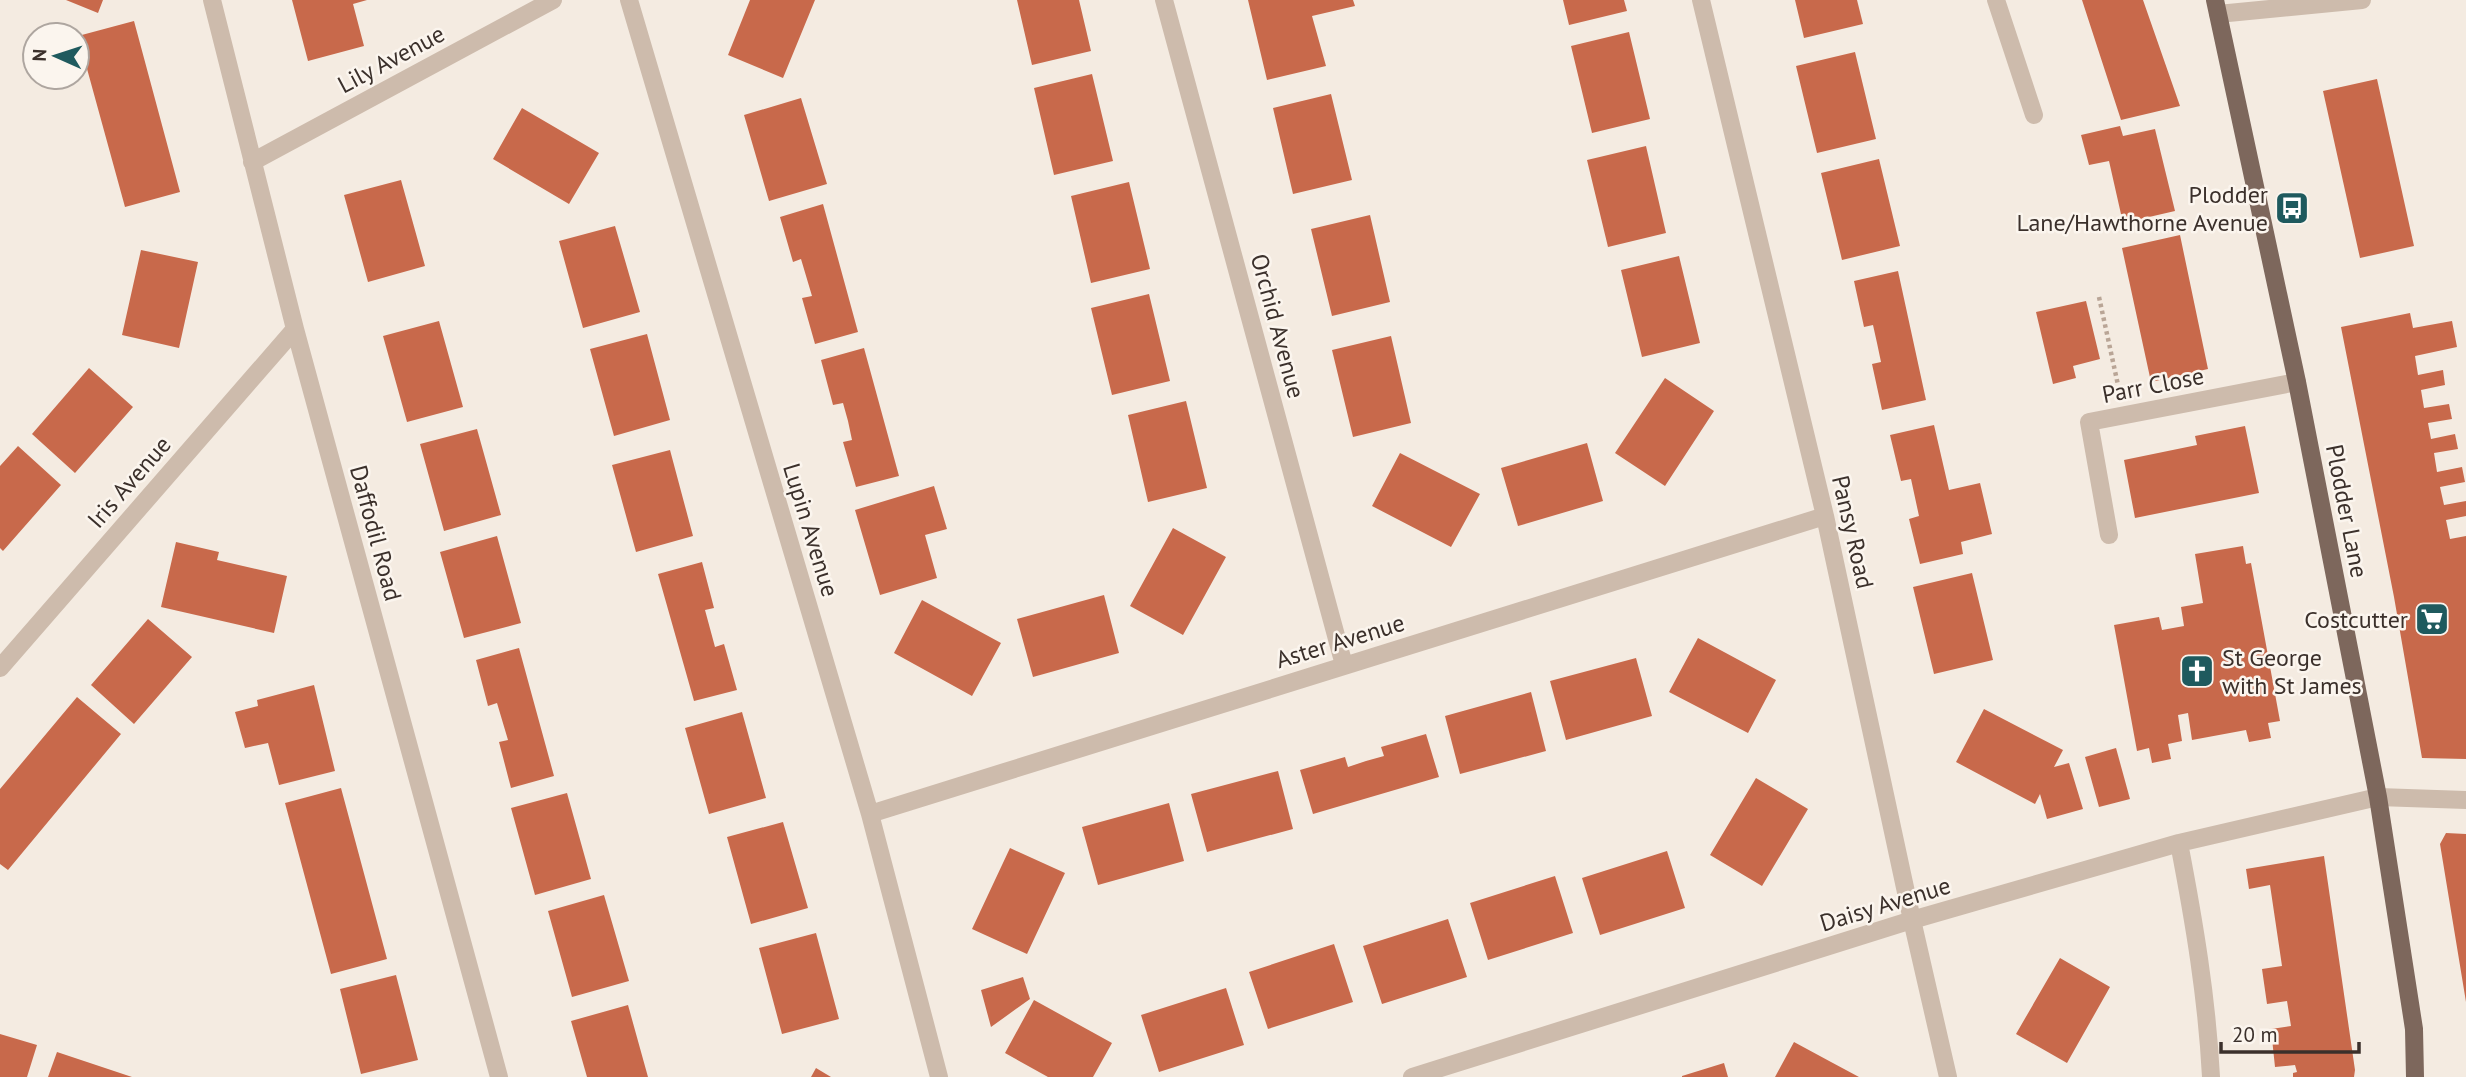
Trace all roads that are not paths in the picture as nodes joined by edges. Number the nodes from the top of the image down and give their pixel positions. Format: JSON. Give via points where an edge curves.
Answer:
{"nodes":[{"id":1,"x":212,"y":0,"type":"edge"},
{"id":2,"x":553,"y":0,"type":"edge"},
{"id":3,"x":629,"y":0,"type":"edge"},
{"id":4,"x":1164,"y":0,"type":"edge"},
{"id":5,"x":1701,"y":0,"type":"edge"},
{"id":6,"x":1996,"y":0,"type":"edge"},
{"id":7,"x":2362,"y":0,"type":"edge"},
{"id":8,"x":2216,"y":7,"type":"edge"},
{"id":9,"x":2034,"y":115,"type":"dead end"},
{"id":10,"x":252,"y":162,"type":"junction"},
{"id":11,"x":295,"y":329,"type":"junction"},
{"id":12,"x":2297,"y":382,"type":"junction"},
{"id":13,"x":1825,"y":516,"type":"junction"},
{"id":14,"x":2109,"y":535,"type":"dead end"},
{"id":15,"x":1344,"y":665,"type":"junction"},
{"id":16,"x":0,"y":668,"type":"edge"},
{"id":17,"x":2378,"y":796,"type":"junction"},
{"id":18,"x":2466,"y":800,"type":"edge"},
{"id":19,"x":870,"y":814,"type":"junction"},
{"id":20,"x":2179,"y":843,"type":"junction"},
{"id":21,"x":1912,"y":920,"type":"junction"},
{"id":22,"x":499,"y":1077,"type":"edge"},
{"id":23,"x":939,"y":1077,"type":"edge"},
{"id":24,"x":1412,"y":1077,"type":"edge"},
{"id":25,"x":1948,"y":1077,"type":"edge"},
{"id":26,"x":2211,"y":1077,"type":"edge"},
{"id":27,"x":2415,"y":1077,"type":"edge"}],
"edges":[{"from":1,"to":10,"type":"street","name":"Daffodil Road"},
{"from":2,"to":10,"type":"street","name":"Lily Avenue"},
{"from":3,"to":19,"type":"street","name":"Lupin Avenue"},
{"from":4,"to":15,"type":"street","name":"Orchid Avenue"},
{"from":5,"to":13,"type":"street","name":"Pansy Road"},
{"from":6,"to":9,"type":"street"},
{"from":7,"to":8,"type":"street"},
{"from":8,"to":12,"type":"main road","name":"Plodder Lane"},
{"from":10,"to":11,"type":"street","name":"Daffodil Road"},
{"from":11,"to":16,"type":"street","name":"Iris Avenue"},
{"from":11,"to":22,"type":"street","name":"Daffodil Road"},
{"from":12,"to":14,"type":"street","name":"Parr Close","via":[[2089,422]]},
{"from":12,"to":17,"type":"main road","name":"Plodder Lane"},
{"from":13,"to":15,"type":"street","name":"Aster Avenue"},
{"from":13,"to":21,"type":"street","name":"Pansy Road"},
{"from":15,"to":19,"type":"street","name":"Aster Avenue"},
{"from":17,"to":18,"type":"street","name":"Daisy Avenue"},
{"from":17,"to":20,"type":"street","name":"Daisy Avenue"},
{"from":17,"to":27,"type":"main road","name":"Plodder Lane","via":[[2414,1029]]},
{"from":19,"to":23,"type":"street","name":"Lupin Avenue"},
{"from":20,"to":21,"type":"street","name":"Daisy Avenue"},
{"from":20,"to":26,"type":"street","via":[[2197,939]]},
{"from":21,"to":24,"type":"street","name":"Daisy Avenue"},
{"from":21,"to":25,"type":"street","name":"Pansy Road"}]}
